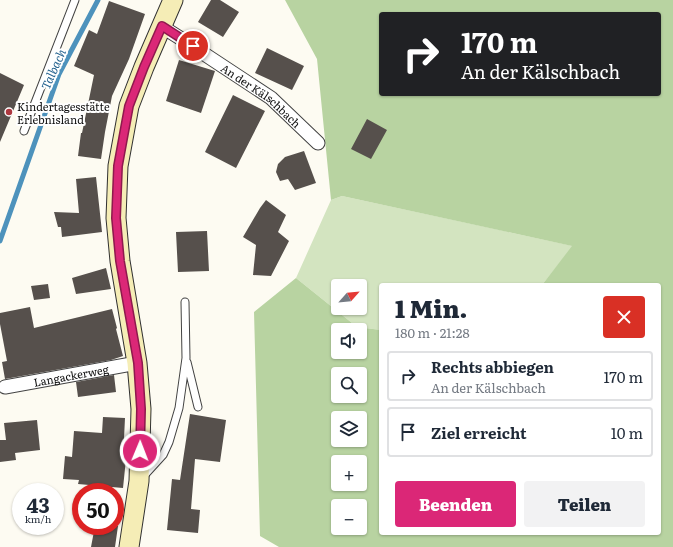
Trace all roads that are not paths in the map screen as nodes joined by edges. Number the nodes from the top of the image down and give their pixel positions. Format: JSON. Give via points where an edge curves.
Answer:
{"nodes":[{"id":1,"x":75,"y":0,"type":"edge"},
{"id":2,"x":173,"y":0,"type":"edge"},
{"id":3,"x":162,"y":26,"type":"junction"},
{"id":4,"x":24,"y":131,"type":"dead end"},
{"id":5,"x":318,"y":143,"type":"dead end"},
{"id":6,"x":185,"y":302,"type":"dead end"},
{"id":7,"x":186,"y":358,"type":"junction"},
{"id":8,"x":138,"y":363,"type":"junction"},
{"id":9,"x":5,"y":387,"type":"dead end"},
{"id":10,"x":198,"y":407,"type":"dead end"},
{"id":11,"x":139,"y":481,"type":"junction"},
{"id":12,"x":129,"y":547,"type":"edge"}],
"edges":[{"from":1,"to":4,"type":"lane"},
{"from":2,"to":3,"type":"main road"},
{"from":3,"to":5,"type":"street","name":"An der Kälschbach","via":[[270,98]]},
{"from":3,"to":8,"type":"main road","via":[[129,106],[118,166],[116,218],[120,261]]},
{"from":6,"to":7,"type":"lane"},
{"from":7,"to":10,"type":"lane"},
{"from":7,"to":11,"type":"lane","via":[[179,408],[168,442],[163,455]]},
{"from":8,"to":9,"type":"street","name":"Langackerweg"},
{"from":8,"to":11,"type":"main road","via":[[141,409]]},
{"from":11,"to":12,"type":"main road"}]}
